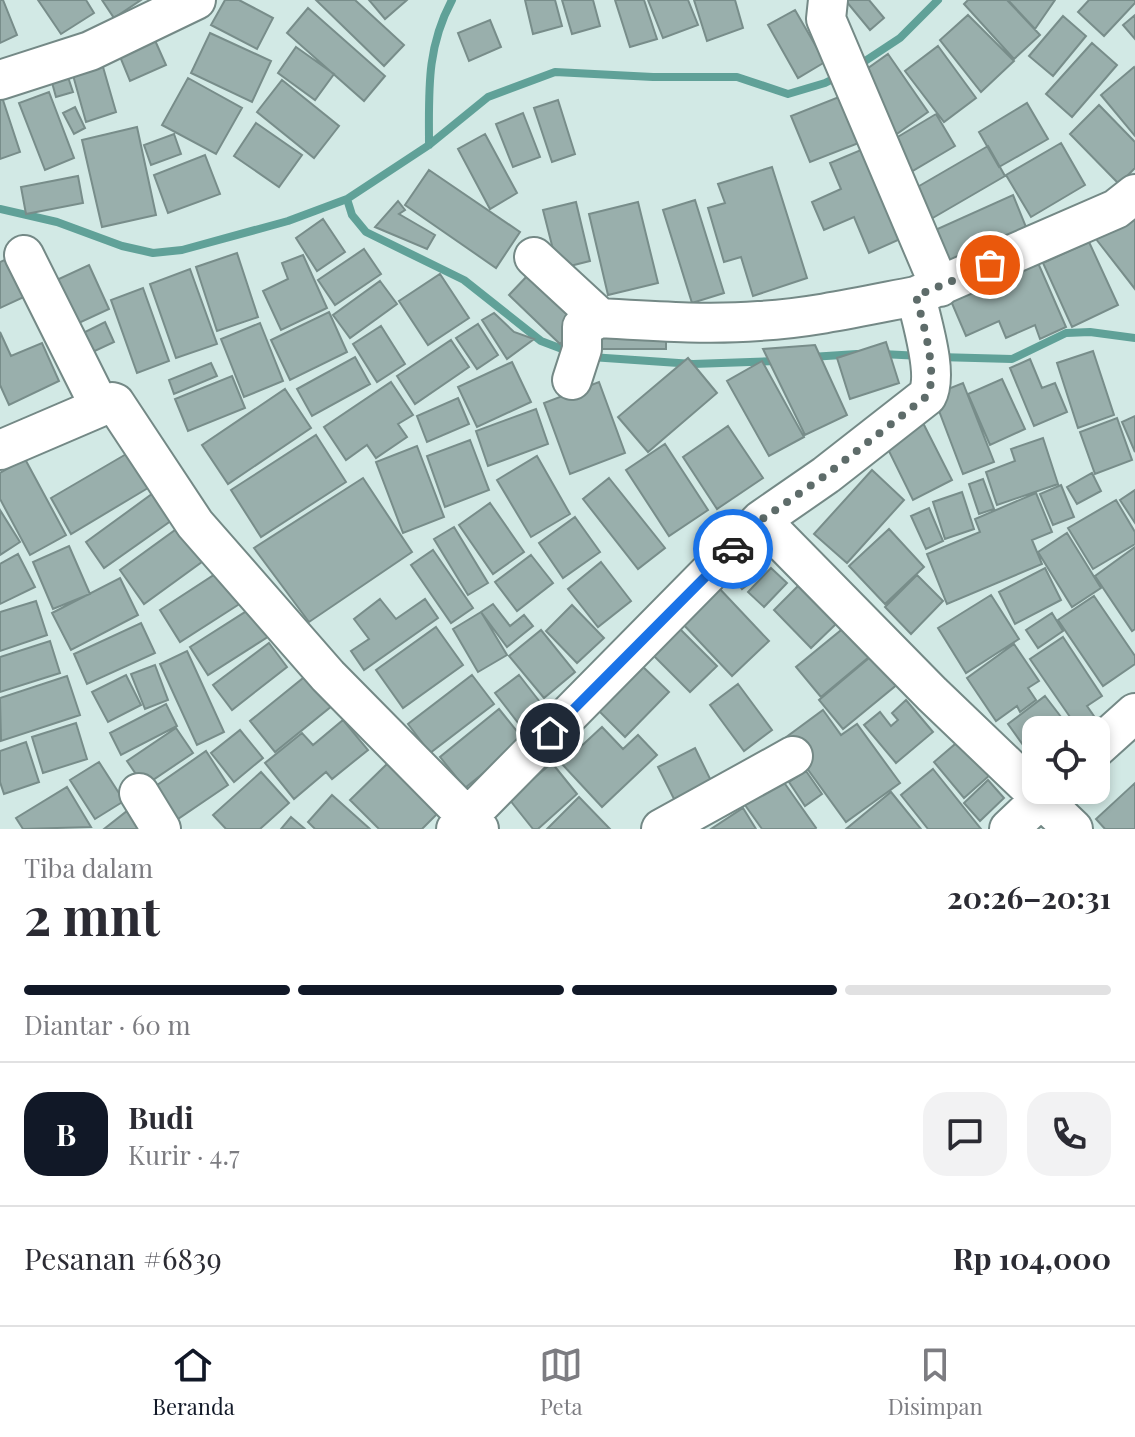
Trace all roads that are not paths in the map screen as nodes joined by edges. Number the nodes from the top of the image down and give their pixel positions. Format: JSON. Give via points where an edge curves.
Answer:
{"nodes":[{"id":1,"x":196,"y":0,"type":"edge"},
{"id":2,"x":828,"y":0,"type":"edge"},
{"id":3,"x":0,"y":80,"type":"edge"},
{"id":4,"x":1135,"y":194,"type":"edge"},
{"id":5,"x":24,"y":255,"type":"dead end"},
{"id":6,"x":534,"y":257,"type":"dead end"},
{"id":7,"x":928,"y":291,"type":"junction"},
{"id":8,"x":600,"y":318,"type":"junction"},
{"id":9,"x":572,"y":380,"type":"dead end"},
{"id":10,"x":100,"y":407,"type":"junction"},
{"id":11,"x":0,"y":450,"type":"edge"},
{"id":12,"x":761,"y":520,"type":"junction"},
{"id":13,"x":1135,"y":713,"type":"edge"},
{"id":14,"x":1110,"y":735,"type":"edge"},
{"id":15,"x":793,"y":756,"type":"dead end"},
{"id":16,"x":1022,"y":773,"type":"edge"},
{"id":17,"x":139,"y":793,"type":"dead end"},
{"id":18,"x":1035,"y":804,"type":"edge"},
{"id":19,"x":1054,"y":804,"type":"edge"},
{"id":20,"x":467,"y":825,"type":"edge"},
{"id":21,"x":161,"y":829,"type":"edge"},
{"id":22,"x":661,"y":829,"type":"edge"},
{"id":23,"x":1009,"y":829,"type":"edge"},
{"id":24,"x":1073,"y":829,"type":"edge"}],
"edges":[{"from":1,"to":3,"type":"street","via":[[90,51]]},
{"from":2,"to":7,"type":"street","via":[[826,19]]},
{"from":4,"to":7,"type":"street","via":[[1116,209]]},
{"from":5,"to":10,"type":"street"},
{"from":6,"to":8,"type":"street"},
{"from":7,"to":8,"type":"street","via":[[760,321]]},
{"from":7,"to":12,"type":"street","via":[[926,340],[932,384],[927,396]]},
{"from":8,"to":9,"type":"street","via":[[582,327],[582,349]]},
{"from":10,"to":11,"type":"street"},
{"from":10,"to":20,"type":"street","via":[[117,405],[195,524]]},
{"from":12,"to":16,"type":"street","via":[[932,694]]},
{"from":12,"to":20,"type":"street"},
{"from":13,"to":14,"type":"street"},
{"from":15,"to":22,"type":"street"},
{"from":17,"to":21,"type":"street"},
{"from":18,"to":23,"type":"street"},
{"from":19,"to":24,"type":"street"}]}
